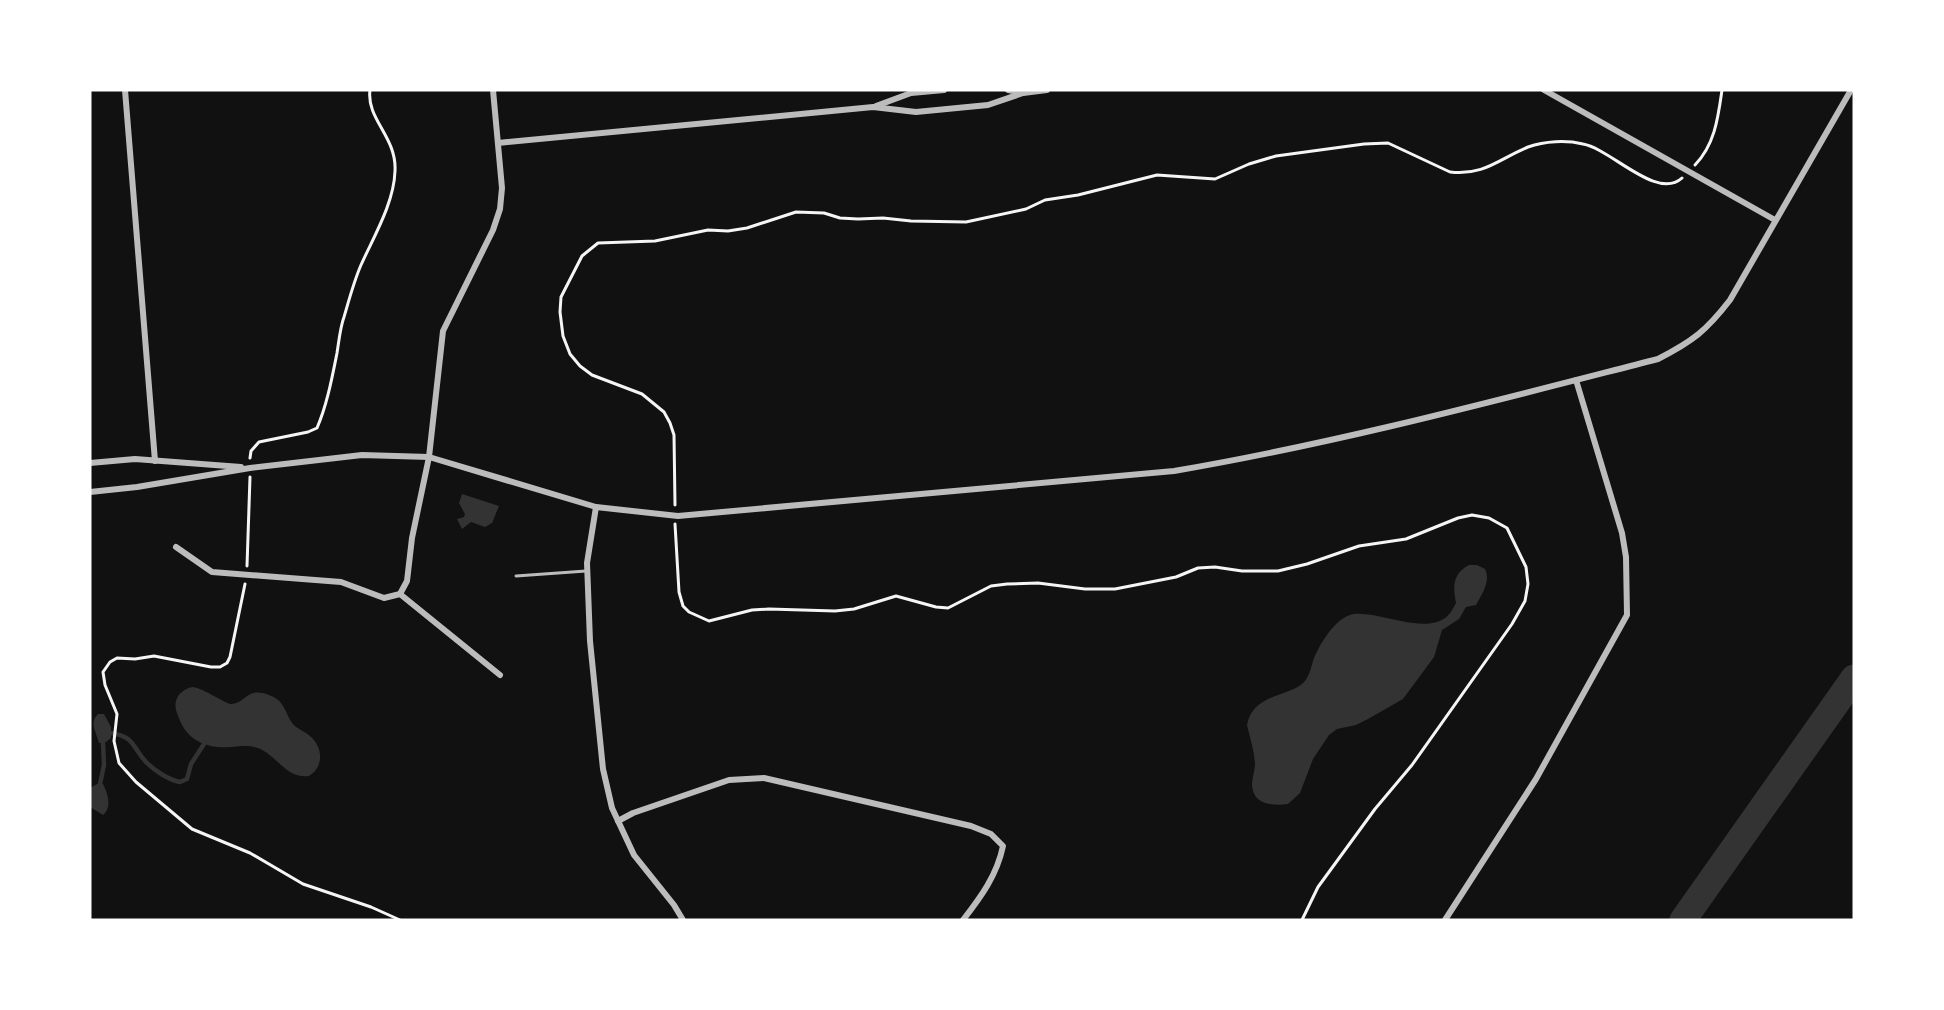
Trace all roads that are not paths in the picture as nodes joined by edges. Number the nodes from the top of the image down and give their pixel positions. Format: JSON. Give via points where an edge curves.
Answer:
{"nodes":[{"id":1,"x":125,"y":90,"type":"edge"},
{"id":2,"x":493,"y":90,"type":"edge"},
{"id":3,"x":945,"y":90,"type":"edge"},
{"id":4,"x":1008,"y":90,"type":"edge"},
{"id":5,"x":1047,"y":90,"type":"edge"},
{"id":6,"x":1544,"y":90,"type":"edge"},
{"id":7,"x":1851,"y":90,"type":"edge"},
{"id":8,"x":1023,"y":93,"type":"junction"},
{"id":9,"x":873,"y":107,"type":"junction"},
{"id":10,"x":498,"y":142,"type":"junction"},
{"id":11,"x":1775,"y":220,"type":"junction"},
{"id":12,"x":1576,"y":380,"type":"junction"},
{"id":13,"x":429,"y":457,"type":"junction"},
{"id":14,"x":155,"y":461,"type":"junction"},
{"id":15,"x":90,"y":464,"type":"edge"},
{"id":16,"x":250,"y":468,"type":"junction"},
{"id":17,"x":90,"y":492,"type":"edge"},
{"id":18,"x":596,"y":507,"type":"junction"},
{"id":19,"x":176,"y":547,"type":"dead end"},
{"id":20,"x":587,"y":570,"type":"junction"},
{"id":21,"x":516,"y":576,"type":"dead end"},
{"id":22,"x":400,"y":594,"type":"junction"},
{"id":23,"x":500,"y":675,"type":"dead end"},
{"id":24,"x":618,"y":821,"type":"junction"},
{"id":25,"x":683,"y":920,"type":"edge"},
{"id":26,"x":963,"y":920,"type":"edge"},
{"id":27,"x":1445,"y":920,"type":"edge"}],
"edges":[{"from":1,"to":14,"type":"street"},
{"from":2,"to":10,"type":"street"},
{"from":3,"to":9,"type":"street","via":[[911,93]]},
{"from":4,"to":8,"type":"street"},
{"from":5,"to":8,"type":"street"},
{"from":6,"to":11,"type":"street"},
{"from":7,"to":11,"type":"street"},
{"from":8,"to":9,"type":"street","via":[[988,105],[916,112]]},
{"from":9,"to":10,"type":"street"},
{"from":10,"to":13,"type":"street","via":[[500,208],[443,331]]},
{"from":11,"to":12,"type":"street","via":[[1730,300],[1711,325],[1658,359]]},
{"from":12,"to":18,"type":"street","via":[[1448,413],[1174,471],[675,515]]},
{"from":12,"to":27,"type":"street","via":[[1622,534],[1627,615],[1536,779]]},
{"from":13,"to":16,"type":"street","via":[[362,455]]},
{"from":13,"to":18,"type":"street"},
{"from":13,"to":22,"type":"street","via":[[406,581]]},
{"from":14,"to":15,"type":"street"},
{"from":14,"to":16,"type":"street"},
{"from":16,"to":17,"type":"street","via":[[137,488]]},
{"from":18,"to":20,"type":"street"},
{"from":19,"to":22,"type":"street","via":[[212,573],[341,582],[384,598]]},
{"from":20,"to":21,"type":"lane"},
{"from":20,"to":24,"type":"street","via":[[603,769]]},
{"from":22,"to":23,"type":"street"},
{"from":24,"to":25,"type":"street","via":[[634,855]]},
{"from":24,"to":26,"type":"street","via":[[729,780],[764,778],[971,826],[991,834],[1003,846],[993,877]]}]}
